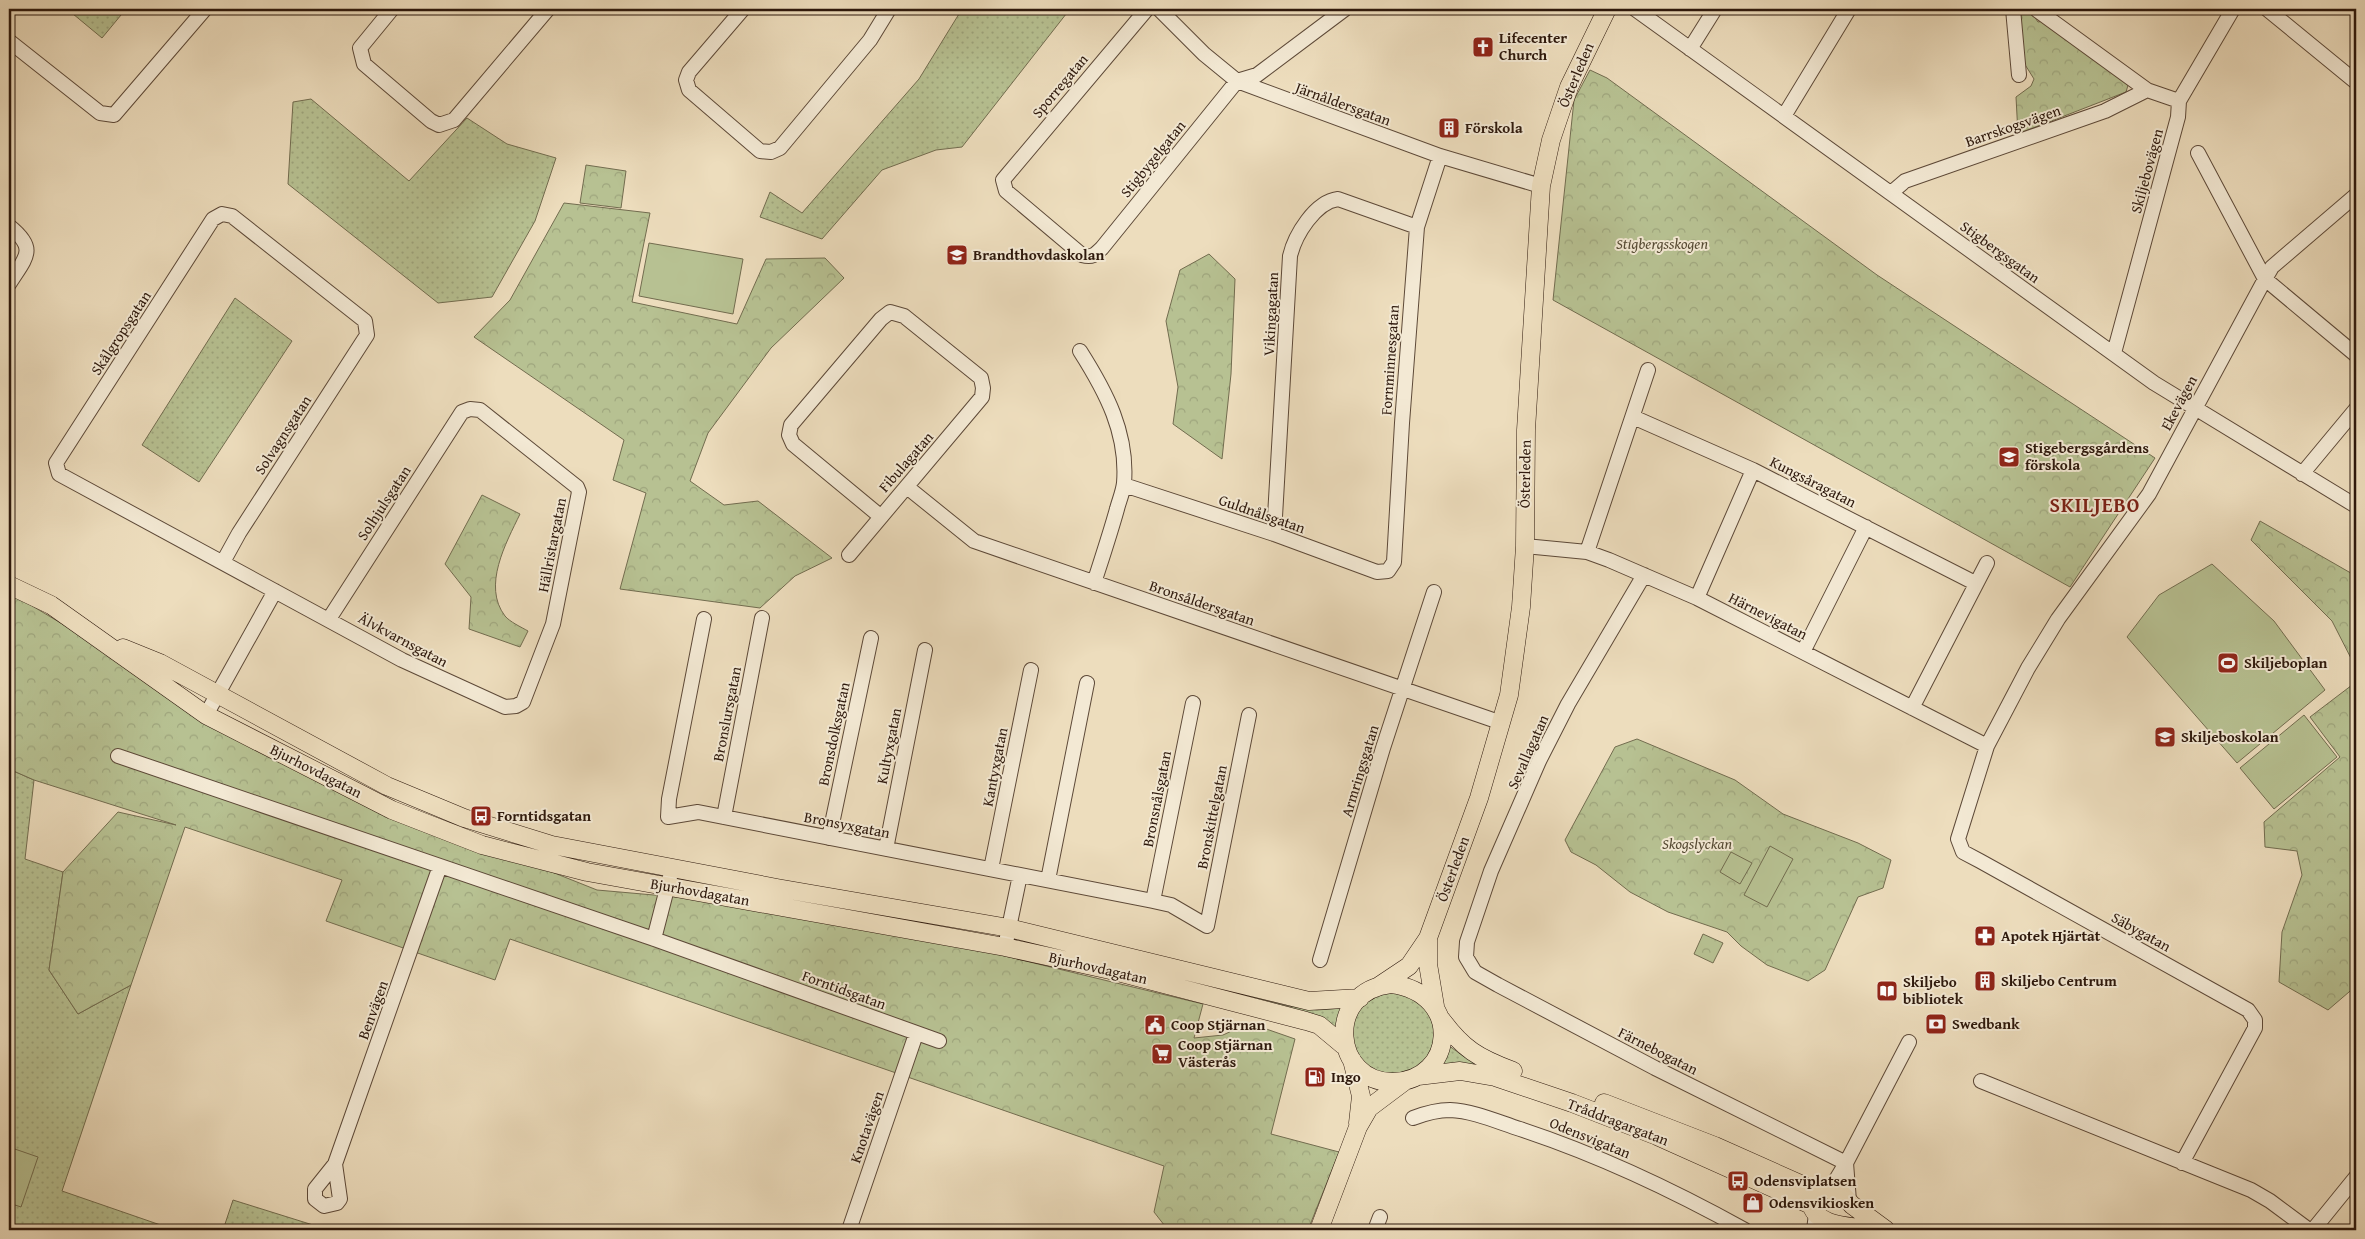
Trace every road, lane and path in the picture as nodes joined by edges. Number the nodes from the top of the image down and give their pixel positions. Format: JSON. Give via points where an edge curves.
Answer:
{"nodes":[{"id":1,"x":205,"y":9,"type":"edge"},
{"id":2,"x":392,"y":9,"type":"edge"},
{"id":3,"x":548,"y":9,"type":"edge"},
{"id":4,"x":742,"y":9,"type":"edge"},
{"id":5,"x":890,"y":9,"type":"edge"},
{"id":6,"x":1147,"y":9,"type":"edge"},
{"id":7,"x":1158,"y":9,"type":"edge"},
{"id":8,"x":1345,"y":9,"type":"edge"},
{"id":9,"x":1607,"y":9,"type":"edge"},
{"id":10,"x":1635,"y":9,"type":"edge"},
{"id":11,"x":1715,"y":9,"type":"edge"},
{"id":12,"x":1849,"y":9,"type":"edge"},
{"id":13,"x":2013,"y":9,"type":"edge"},
{"id":14,"x":2233,"y":9,"type":"edge"},
{"id":15,"x":2267,"y":9,"type":"edge"},
{"id":16,"x":2037,"y":10,"type":"edge"},
{"id":17,"x":9,"y":42,"type":"edge"},
{"id":18,"x":1690,"y":49,"type":"junction"},
{"id":19,"x":2019,"y":75,"type":"dead end"},
{"id":20,"x":1237,"y":81,"type":"junction"},
{"id":21,"x":2356,"y":82,"type":"edge"},
{"id":22,"x":2147,"y":90,"type":"junction"},
{"id":23,"x":2179,"y":101,"type":"junction"},
{"id":24,"x":1784,"y":116,"type":"junction"},
{"id":25,"x":2198,"y":153,"type":"dead end"},
{"id":26,"x":1440,"y":156,"type":"junction"},
{"id":27,"x":1541,"y":186,"type":"junction"},
{"id":28,"x":1891,"y":193,"type":"junction"},
{"id":29,"x":2356,"y":195,"type":"edge"},
{"id":30,"x":9,"y":226,"type":"edge"},
{"id":31,"x":1416,"y":227,"type":"junction"},
{"id":32,"x":1093,"y":256,"type":"joint"},
{"id":33,"x":2265,"y":279,"type":"junction"},
{"id":34,"x":9,"y":284,"type":"edge"},
{"id":35,"x":366,"y":326,"type":"joint"},
{"id":36,"x":1080,"y":351,"type":"dead end"},
{"id":37,"x":2114,"y":353,"type":"junction"},
{"id":38,"x":2356,"y":355,"type":"edge"},
{"id":39,"x":1648,"y":370,"type":"dead end"},
{"id":40,"x":470,"y":408,"type":"joint"},
{"id":41,"x":2356,"y":409,"type":"edge"},
{"id":42,"x":2194,"y":410,"type":"junction"},
{"id":43,"x":1633,"y":417,"type":"junction"},
{"id":44,"x":1753,"y":470,"type":"junction"},
{"id":45,"x":57,"y":471,"type":"joint"},
{"id":46,"x":2302,"y":474,"type":"junction"},
{"id":47,"x":1124,"y":484,"type":"junction"},
{"id":48,"x":907,"y":487,"type":"junction"},
{"id":49,"x":2356,"y":506,"type":"edge"},
{"id":50,"x":880,"y":516,"type":"junction"},
{"id":51,"x":1866,"y":527,"type":"junction"},
{"id":52,"x":1274,"y":534,"type":"junction"},
{"id":53,"x":1525,"y":546,"type":"junction"},
{"id":54,"x":1587,"y":552,"type":"junction"},
{"id":55,"x":849,"y":555,"type":"dead end"},
{"id":56,"x":223,"y":562,"type":"junction"},
{"id":57,"x":1987,"y":562,"type":"dead end"},
{"id":58,"x":1389,"y":570,"type":"joint"},
{"id":59,"x":1644,"y":575,"type":"junction"},
{"id":60,"x":1094,"y":583,"type":"junction"},
{"id":61,"x":1975,"y":583,"type":"junction"},
{"id":62,"x":9,"y":585,"type":"edge"},
{"id":63,"x":275,"y":591,"type":"junction"},
{"id":64,"x":1434,"y":592,"type":"dead end"},
{"id":65,"x":1696,"y":598,"type":"junction"},
{"id":66,"x":762,"y":618,"type":"dead end"},
{"id":67,"x":329,"y":619,"type":"junction"},
{"id":68,"x":704,"y":620,"type":"dead end"},
{"id":69,"x":95,"y":636,"type":"junction"},
{"id":70,"x":871,"y":638,"type":"dead end"},
{"id":71,"x":924,"y":650,"type":"dead end"},
{"id":72,"x":1803,"y":652,"type":"junction"},
{"id":73,"x":1031,"y":670,"type":"dead end"},
{"id":74,"x":1087,"y":683,"type":"dead end"},
{"id":75,"x":1403,"y":690,"type":"junction"},
{"id":76,"x":218,"y":696,"type":"junction"},
{"id":77,"x":1193,"y":703,"type":"dead end"},
{"id":78,"x":519,"y":704,"type":"joint"},
{"id":79,"x":1912,"y":708,"type":"junction"},
{"id":80,"x":206,"y":715,"type":"junction"},
{"id":81,"x":1249,"y":715,"type":"dead end"},
{"id":82,"x":1502,"y":723,"type":"junction"},
{"id":83,"x":1987,"y":746,"type":"junction"},
{"id":84,"x":118,"y":756,"type":"dead end"},
{"id":85,"x":724,"y":817,"type":"junction"},
{"id":86,"x":829,"y":838,"type":"junction"},
{"id":87,"x":886,"y":849,"type":"junction"},
{"id":88,"x":440,"y":866,"type":"junction"},
{"id":89,"x":672,"y":868,"type":"junction"},
{"id":90,"x":991,"y":869,"type":"junction"},
{"id":91,"x":1020,"y":875,"type":"junction"},
{"id":92,"x":1048,"y":880,"type":"junction"},
{"id":93,"x":666,"y":886,"type":"junction"},
{"id":94,"x":1153,"y":901,"type":"junction"},
{"id":95,"x":1207,"y":926,"type":"joint"},
{"id":96,"x":1009,"y":928,"type":"junction"},
{"id":97,"x":1428,"y":938,"type":"junction"},
{"id":98,"x":654,"y":939,"type":"junction"},
{"id":99,"x":1005,"y":947,"type":"junction"},
{"id":100,"x":1115,"y":953,"type":"junction"},
{"id":101,"x":1466,"y":954,"type":"joint"},
{"id":102,"x":1320,"y":960,"type":"dead end"},
{"id":103,"x":1110,"y":970,"type":"junction"},
{"id":104,"x":1379,"y":986,"type":"junction"},
{"id":105,"x":1360,"y":998,"type":"junction"},
{"id":106,"x":1438,"y":1012,"type":"junction"},
{"id":107,"x":916,"y":1034,"type":"junction"},
{"id":108,"x":939,"y":1041,"type":"dead end"},
{"id":109,"x":1909,"y":1042,"type":"dead end"},
{"id":110,"x":1347,"y":1051,"type":"junction"},
{"id":111,"x":1411,"y":1079,"type":"junction"},
{"id":112,"x":1981,"y":1081,"type":"dead end"},
{"id":113,"x":1413,"y":1118,"type":"dead end"},
{"id":114,"x":1358,"y":1127,"type":"junction"},
{"id":115,"x":1846,"y":1163,"type":"junction"},
{"id":116,"x":2182,"y":1163,"type":"junction"},
{"id":117,"x":335,"y":1164,"type":"dead end"},
{"id":118,"x":2356,"y":1177,"type":"edge"},
{"id":119,"x":1850,"y":1203,"type":"junction"},
{"id":120,"x":1817,"y":1206,"type":"edge"},
{"id":121,"x":1380,"y":1217,"type":"dead end"},
{"id":122,"x":1835,"y":1226,"type":"edge"},
{"id":123,"x":849,"y":1230,"type":"edge"},
{"id":124,"x":1319,"y":1230,"type":"edge"},
{"id":125,"x":1375,"y":1230,"type":"edge"},
{"id":126,"x":1745,"y":1230,"type":"edge"},
{"id":127,"x":1872,"y":1230,"type":"edge"},
{"id":128,"x":1886,"y":1230,"type":"edge"},
{"id":129,"x":2309,"y":1230,"type":"edge"},
{"id":130,"x":2313,"y":1230,"type":"edge"}],
"edges":[{"from":1,"to":17,"type":"street","via":[[114,115],[100,113]]},
{"from":2,"to":3,"type":"street","via":[[360,48],[364,64],[438,125],[446,125],[454,120]]},
{"from":4,"to":5,"type":"street","via":[[689,72],[687,84],[689,90],[760,151],[768,152],[780,148],[870,40]]},
{"from":6,"to":32,"type":"street","name":"Sporregatan","via":[[1003,180],[1006,191],[1082,255]]},
{"from":7,"to":20,"type":"street","name":"Järnåldersgatan"},
{"from":8,"to":20,"type":"street","via":[[1257,75]]},
{"from":9,"to":27,"type":"main road","name":"Österleden","via":[[1569,87],[1551,140]]},
{"from":10,"to":18,"type":"street","name":"Stigbergsgatan"},
{"from":11,"to":18,"type":"street"},
{"from":12,"to":24,"type":"street"},
{"from":13,"to":19,"type":"street"},
{"from":14,"to":23,"type":"street","name":"Skiljebovägen"},
{"from":15,"to":21,"type":"street"},
{"from":16,"to":22,"type":"street"},
{"from":18,"to":24,"type":"street","name":"Stigbergsgatan"},
{"from":20,"to":26,"type":"street","name":"Järnåldersgatan"},
{"from":20,"to":32,"type":"street","name":"Stigbygelgatan"},
{"from":22,"to":23,"type":"street"},
{"from":22,"to":28,"type":"street","name":"Barrskogsvägen","via":[[2105,111],[1906,181]]},
{"from":23,"to":37,"type":"street","name":"Skiljebovägen","via":[[2178,117]]},
{"from":24,"to":28,"type":"street","name":"Stigbergsgatan"},
{"from":25,"to":33,"type":"street"},
{"from":26,"to":27,"type":"street","name":"Järnåldersgatan"},
{"from":26,"to":31,"type":"street","name":"Fornminnesgatan"},
{"from":27,"to":53,"type":"main road","name":"Österleden","via":[[1526,430]]},
{"from":28,"to":37,"type":"street","name":"Stigbergsgatan"},
{"from":29,"to":33,"type":"street","name":"Ekevägen","via":[[2272,267]]},
{"from":30,"to":34,"type":"street","via":[[23,237],[28,246],[27,256]]},
{"from":31,"to":52,"type":"street","name":"Vikingagatan","via":[[1338,199],[1322,205],[1296,237],[1290,256]]},
{"from":31,"to":58,"type":"street","name":"Fornminnesgatan","via":[[1394,562]]},
{"from":33,"to":38,"type":"street"},
{"from":33,"to":42,"type":"street","name":"Ekevägen"},
{"from":35,"to":45,"type":"street","name":"Skålgropsgatan","via":[[365,321],[232,216],[219,216],[213,219],[56,463]]},
{"from":35,"to":56,"type":"street","name":"Solvagnsgatan","via":[[367,335]]},
{"from":36,"to":47,"type":"street","via":[[1116,416]]},
{"from":37,"to":42,"type":"street","name":"Stigbergsgatan"},
{"from":39,"to":43,"type":"street"},
{"from":40,"to":67,"type":"street","name":"Solhjulsgatan","via":[[462,412]]},
{"from":40,"to":78,"type":"street","name":"Hällristargatan","via":[[480,410],[577,487],[579,492],[553,624],[523,702]]},
{"from":41,"to":46,"type":"street"},
{"from":42,"to":46,"type":"street","name":"Stigbergsgatan"},
{"from":42,"to":83,"type":"street","name":"Ekevägen","via":[[2149,494],[2058,620],[2028,668]]},
{"from":43,"to":44,"type":"street","name":"Kungsåragatan"},
{"from":43,"to":54,"type":"street"},
{"from":44,"to":51,"type":"street","name":"Kungsåragatan"},
{"from":44,"to":65,"type":"street"},
{"from":45,"to":56,"type":"street","name":"Älvkvarnsgatan"},
{"from":46,"to":49,"type":"street","name":"Stigbergsgatan"},
{"from":47,"to":52,"type":"street","name":"Guldnålsgatan"},
{"from":47,"to":60,"type":"street"},
{"from":48,"to":50,"type":"street","name":"Fibulagatan"},
{"from":48,"to":50,"type":"street","name":"Fibulagatan","via":[[982,397],[983,389],[981,378],[904,316],[889,313],[798,417],[789,432],[793,444]]},
{"from":48,"to":60,"type":"street","name":"Bronsåldersgatan","via":[[974,541]]},
{"from":50,"to":55,"type":"street","name":"Fibulagatan"},
{"from":51,"to":61,"type":"street","name":"Kungsåragatan"},
{"from":51,"to":72,"type":"street"},
{"from":52,"to":58,"type":"street","name":"Guldnålsgatan","via":[[1377,572]]},
{"from":53,"to":54,"type":"street","name":"Härnevigatan"},
{"from":53,"to":82,"type":"main road","name":"Österleden","via":[[1521,607],[1509,696]]},
{"from":54,"to":59,"type":"street","name":"Härnevigatan"},
{"from":56,"to":63,"type":"street","name":"Älvkvarnsgatan"},
{"from":57,"to":61,"type":"street"},
{"from":59,"to":65,"type":"street","name":"Härnevigatan"},
{"from":59,"to":101,"type":"street","name":"Sevallagatan","via":[[1568,704],[1539,761],[1491,871],[1467,942]]},
{"from":60,"to":75,"type":"street","name":"Bronsåldersgatan"},
{"from":61,"to":79,"type":"street"},
{"from":62,"to":69,"type":"main road","name":"Bjurhovdagatan","via":[[51,605]]},
{"from":63,"to":67,"type":"street","name":"Älvkvarnsgatan"},
{"from":63,"to":76,"type":"street"},
{"from":64,"to":75,"type":"street","name":"Armringsgatan"},
{"from":65,"to":72,"type":"street","name":"Härnevigatan"},
{"from":66,"to":85,"type":"street","name":"Bronslursgatan"},
{"from":67,"to":78,"type":"street","name":"Älvkvarnsgatan","via":[[468,692],[505,707]]},
{"from":68,"to":85,"type":"street","name":"Bronsyxgatan","via":[[668,817],[698,812]]},
{"from":69,"to":76,"type":"main road","name":"Bjurhovdagatan","via":[[160,663]]},
{"from":69,"to":80,"type":"main road","name":"Bjurhovdagatan"},
{"from":70,"to":86,"type":"street","name":"Bronsdolksgatan"},
{"from":71,"to":87,"type":"street","name":"Kultyxgatan"},
{"from":72,"to":79,"type":"street","name":"Härnevigatan"},
{"from":73,"to":90,"type":"street","name":"Kantyxgatan"},
{"from":74,"to":92,"type":"street"},
{"from":75,"to":82,"type":"street","name":"Bronsåldersgatan"},
{"from":75,"to":102,"type":"street","name":"Armringsgatan"},
{"from":76,"to":80,"type":"street"},
{"from":76,"to":89,"type":"main road","name":"Bjurhovdagatan","via":[[350,768],[464,818],[552,845]]},
{"from":77,"to":94,"type":"street","name":"Bronsnålsgatan"},
{"from":79,"to":83,"type":"street","name":"Härnevigatan"},
{"from":80,"to":93,"type":"main road","name":"Bjurhovdagatan","via":[[392,810],[482,845],[536,860]]},
{"from":81,"to":95,"type":"street","name":"Bronskittelgatan"},
{"from":82,"to":97,"type":"main road","name":"Österleden","via":[[1479,798]]},
{"from":83,"to":116,"type":"street","name":"Säbygatan","via":[[1958,839],[1963,852],[2248,1010],[2255,1020],[2255,1028]]},
{"from":84,"to":88,"type":"street","name":"Forntidsgatan"},
{"from":85,"to":86,"type":"street","name":"Bronsyxgatan"},
{"from":86,"to":87,"type":"street","name":"Bronsyxgatan"},
{"from":87,"to":90,"type":"street","name":"Bronsyxgatan"},
{"from":88,"to":98,"type":"street","name":"Forntidsgatan"},
{"from":88,"to":117,"type":"street","name":"Benvägen"},
{"from":89,"to":93,"type":"street"},
{"from":89,"to":96,"type":"main road","name":"Bjurhovdagatan"},
{"from":90,"to":91,"type":"street","name":"Bronsyxgatan"},
{"from":91,"to":92,"type":"street","name":"Bronsyxgatan"},
{"from":91,"to":96,"type":"street"},
{"from":92,"to":94,"type":"street","name":"Bronsyxgatan"},
{"from":93,"to":98,"type":"street"},
{"from":93,"to":99,"type":"main road","name":"Bjurhovdagatan"},
{"from":94,"to":95,"type":"street","name":"Bronsyxgatan","via":[[1172,905]]},
{"from":96,"to":99,"type":"street"},
{"from":96,"to":100,"type":"main road","name":"Bjurhovdagatan"},
{"from":97,"to":104,"type":"main road","name":"Österleden","via":[[1409,966]]},
{"from":97,"to":106,"type":"main road","name":"Österleden","via":[[1428,964]]},
{"from":98,"to":107,"type":"street","name":"Forntidsgatan"},
{"from":99,"to":103,"type":"main road","name":"Bjurhovdagatan"},
{"from":100,"to":103,"type":"main road"},
{"from":100,"to":105,"type":"main road","name":"Bjurhovdagatan","via":[[1309,1001]]},
{"from":101,"to":115,"type":"street","name":"Färnebogatan","via":[[1475,972],[1498,985]]},
{"from":103,"to":110,"type":"main road","name":"Bjurhovdagatan","via":[[1319,1025]]},
{"from":104,"to":105,"type":"main road"},
{"from":104,"to":106,"type":"main road","via":[[1404,986],[1416,991]]},
{"from":105,"to":110,"type":"main road","via":[[1349,1009],[1344,1022]]},
{"from":106,"to":111,"type":"main road","via":[[1442,1047],[1436,1058]]},
{"from":106,"to":120,"type":"main road","name":"Tråddragargatan","via":[[1456,1040],[1472,1054],[1652,1120]]},
{"from":107,"to":108,"type":"street","name":"Forntidsgatan"},
{"from":107,"to":123,"type":"street","name":"Knotavägen"},
{"from":109,"to":115,"type":"street"},
{"from":110,"to":111,"type":"main road","via":[[1358,1067],[1380,1081]]},
{"from":110,"to":114,"type":"main road","via":[[1361,1096]]},
{"from":111,"to":114,"type":"main road","via":[[1369,1108]]},
{"from":111,"to":120,"type":"main road","name":"Tråddragargatan","via":[[1460,1071],[1494,1076],[1657,1136]]},
{"from":112,"to":116,"type":"street"},
{"from":113,"to":126,"type":"street","name":"Odensvigatan","via":[[1430,1111],[1451,1110],[1547,1138],[1649,1180]]},
{"from":114,"to":124,"type":"main road"},
{"from":115,"to":119,"type":"street"},
{"from":115,"to":120,"type":"street"},
{"from":116,"to":129,"type":"street","via":[[2251,1190]]},
{"from":118,"to":130,"type":"street"},
{"from":119,"to":120,"type":"main road","name":"Tråddragargatan","via":[[1840,1192]]},
{"from":119,"to":122,"type":"main road","via":[[1852,1215],[1847,1222]]},
{"from":119,"to":128,"type":"main road","name":"Tråddragargatan"},
{"from":120,"to":122,"type":"main road","name":"Tråddragargatan"},
{"from":121,"to":125,"type":"street"},
{"from":122,"to":127,"type":"main road","name":"Tråddragargatan"}]}
